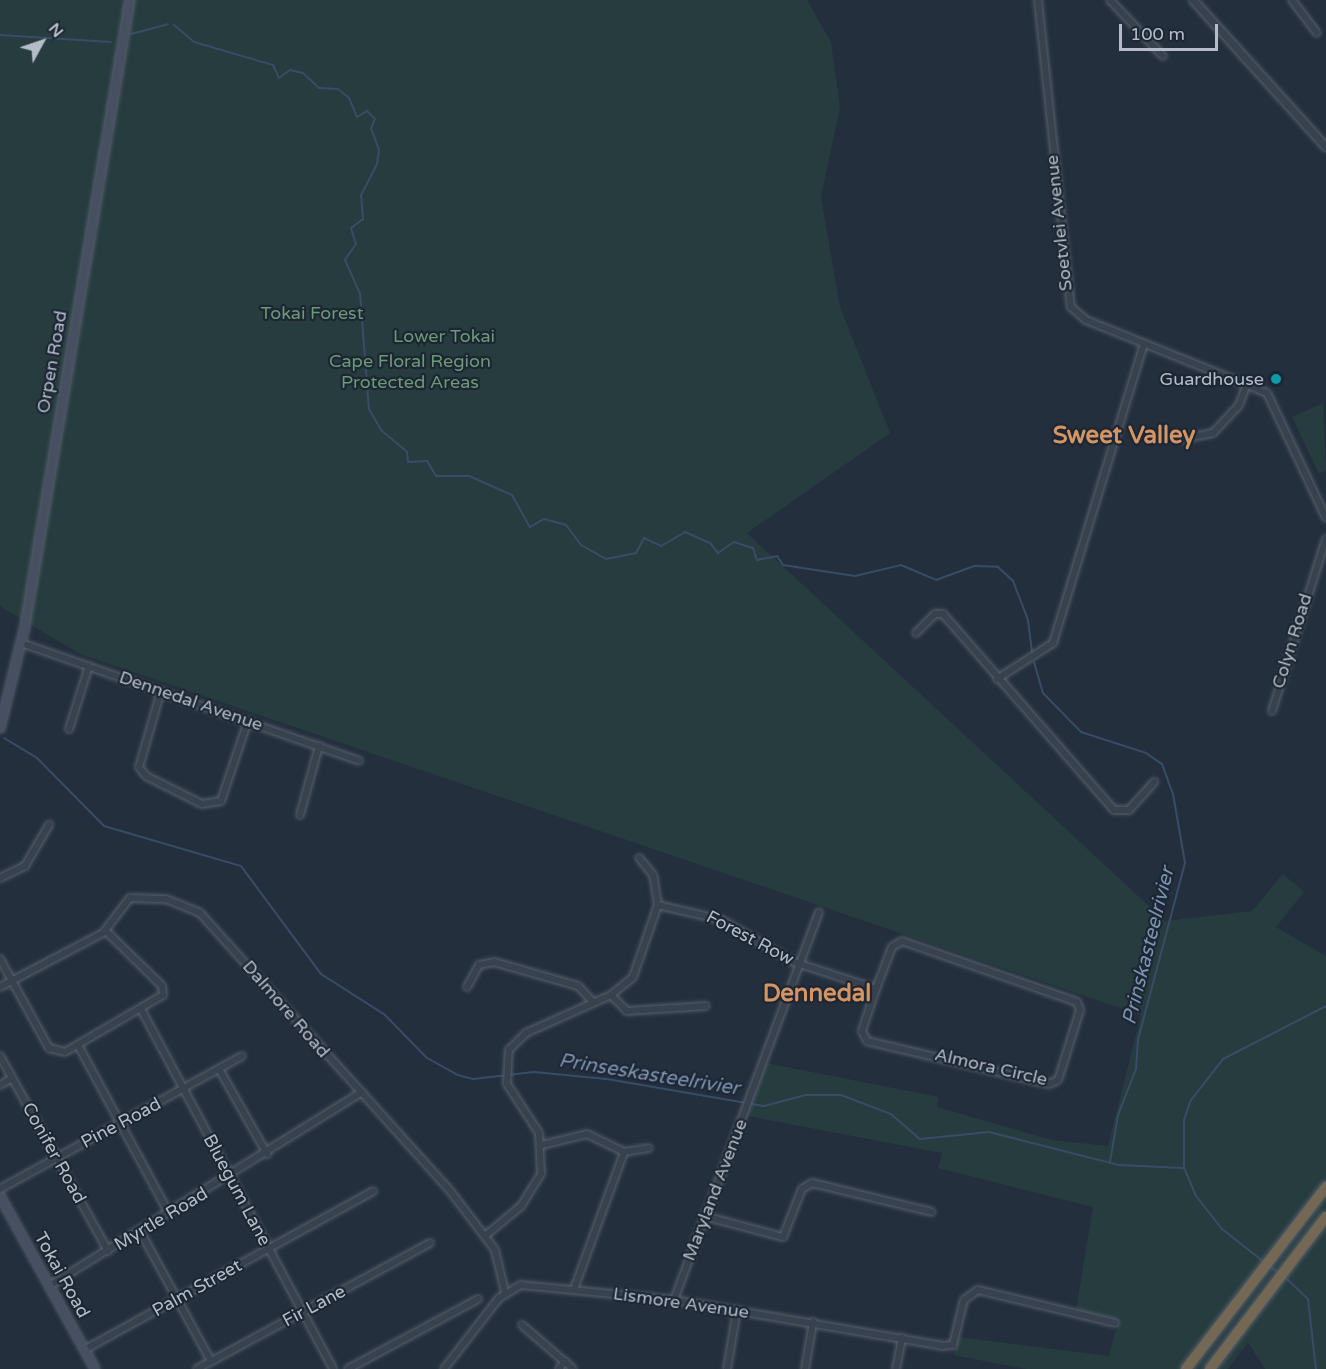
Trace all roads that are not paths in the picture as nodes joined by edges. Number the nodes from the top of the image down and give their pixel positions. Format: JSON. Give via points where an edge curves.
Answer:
{"nodes":[{"id":1,"x":129,"y":0,"type":"edge"},
{"id":2,"x":1038,"y":0,"type":"edge"},
{"id":3,"x":1110,"y":0,"type":"edge"},
{"id":4,"x":1193,"y":0,"type":"edge"},
{"id":5,"x":1292,"y":0,"type":"edge"},
{"id":6,"x":1317,"y":33,"type":"dead end"},
{"id":7,"x":1163,"y":56,"type":"dead end"},
{"id":8,"x":1326,"y":147,"type":"edge"},
{"id":9,"x":1144,"y":343,"type":"junction"},
{"id":10,"x":1248,"y":384,"type":"junction"},
{"id":11,"x":1182,"y":439,"type":"dead end"},
{"id":12,"x":1326,"y":518,"type":"edge"},
{"id":13,"x":1326,"y":539,"type":"edge"},
{"id":14,"x":915,"y":633,"type":"dead end"},
{"id":15,"x":21,"y":643,"type":"junction"},
{"id":16,"x":89,"y":666,"type":"junction"},
{"id":17,"x":997,"y":679,"type":"junction"},
{"id":18,"x":161,"y":692,"type":"junction"},
{"id":19,"x":1272,"y":711,"type":"dead end"},
{"id":20,"x":249,"y":721,"type":"junction"},
{"id":21,"x":0,"y":728,"type":"edge"},
{"id":22,"x":69,"y":729,"type":"dead end"},
{"id":23,"x":319,"y":746,"type":"junction"},
{"id":24,"x":359,"y":761,"type":"dead end"},
{"id":25,"x":1154,"y":782,"type":"dead end"},
{"id":26,"x":300,"y":815,"type":"dead end"},
{"id":27,"x":48,"y":825,"type":"dead end"},
{"id":28,"x":639,"y":858,"type":"dead end"},
{"id":29,"x":0,"y":878,"type":"edge"},
{"id":30,"x":658,"y":905,"type":"junction"},
{"id":31,"x":819,"y":912,"type":"dead end"},
{"id":32,"x":106,"y":931,"type":"junction"},
{"id":33,"x":0,"y":959,"type":"edge"},
{"id":34,"x":798,"y":964,"type":"junction"},
{"id":35,"x":11,"y":980,"type":"junction"},
{"id":36,"x":0,"y":987,"type":"edge"},
{"id":37,"x":467,"y":987,"type":"dead end"},
{"id":38,"x":876,"y":989,"type":"junction"},
{"id":39,"x":611,"y":996,"type":"junction"},
{"id":40,"x":594,"y":1003,"type":"junction"},
{"id":41,"x":706,"y":1006,"type":"dead end"},
{"id":42,"x":142,"y":1011,"type":"junction"},
{"id":43,"x":78,"y":1045,"type":"junction"},
{"id":44,"x":0,"y":1056,"type":"edge"},
{"id":45,"x":242,"y":1056,"type":"dead end"},
{"id":46,"x":219,"y":1069,"type":"junction"},
{"id":47,"x":12,"y":1078,"type":"junction"},
{"id":48,"x":0,"y":1085,"type":"edge"},
{"id":49,"x":184,"y":1089,"type":"junction"},
{"id":50,"x":362,"y":1092,"type":"junction"},
{"id":51,"x":120,"y":1123,"type":"junction"},
{"id":52,"x":542,"y":1145,"type":"junction"},
{"id":53,"x":649,"y":1148,"type":"dead end"},
{"id":54,"x":624,"y":1152,"type":"junction"},
{"id":55,"x":267,"y":1154,"type":"junction"},
{"id":56,"x":57,"y":1158,"type":"junction"},
{"id":57,"x":230,"y":1176,"type":"junction"},
{"id":58,"x":1326,"y":1187,"type":"edge"},
{"id":59,"x":0,"y":1189,"type":"edge"},
{"id":60,"x":373,"y":1191,"type":"dead end"},
{"id":61,"x":0,"y":1196,"type":"edge"},
{"id":62,"x":932,"y":1212,"type":"dead end"},
{"id":63,"x":169,"y":1213,"type":"junction"},
{"id":64,"x":704,"y":1216,"type":"junction"},
{"id":65,"x":1326,"y":1217,"type":"edge"},
{"id":66,"x":140,"y":1231,"type":"junction"},
{"id":67,"x":485,"y":1236,"type":"junction"},
{"id":68,"x":430,"y":1243,"type":"dead end"},
{"id":69,"x":268,"y":1249,"type":"junction"},
{"id":70,"x":108,"y":1251,"type":"junction"},
{"id":71,"x":50,"y":1286,"type":"junction"},
{"id":72,"x":574,"y":1289,"type":"junction"},
{"id":73,"x":505,"y":1292,"type":"junction"},
{"id":74,"x":177,"y":1299,"type":"junction"},
{"id":75,"x":478,"y":1299,"type":"dead end"},
{"id":76,"x":674,"y":1300,"type":"junction"},
{"id":77,"x":737,"y":1310,"type":"junction"},
{"id":78,"x":302,"y":1312,"type":"junction"},
{"id":79,"x":813,"y":1322,"type":"junction"},
{"id":80,"x":1115,"y":1323,"type":"dead end"},
{"id":81,"x":522,"y":1325,"type":"dead end"},
{"id":82,"x":902,"y":1338,"type":"junction"},
{"id":83,"x":84,"y":1350,"type":"junction"},
{"id":84,"x":211,"y":1361,"type":"junction"},
{"id":85,"x":565,"y":1361,"type":"junction"},
{"id":86,"x":95,"y":1369,"type":"edge"},
{"id":87,"x":197,"y":1369,"type":"edge"},
{"id":88,"x":333,"y":1369,"type":"edge"},
{"id":89,"x":348,"y":1369,"type":"edge"},
{"id":90,"x":444,"y":1369,"type":"edge"},
{"id":91,"x":559,"y":1369,"type":"edge"},
{"id":92,"x":573,"y":1369,"type":"edge"},
{"id":93,"x":727,"y":1369,"type":"edge"},
{"id":94,"x":805,"y":1369,"type":"edge"},
{"id":95,"x":896,"y":1369,"type":"edge"},
{"id":96,"x":1186,"y":1369,"type":"edge"},
{"id":97,"x":1210,"y":1369,"type":"edge"}],
"edges":[{"from":1,"to":15,"type":"main road","name":"Orpen Road"},
{"from":2,"to":9,"type":"street","name":"Soetvlei Avenue","via":[[1068,301],[1081,317]]},
{"from":3,"to":7,"type":"street"},
{"from":4,"to":8,"type":"street"},
{"from":5,"to":6,"type":"street"},
{"from":9,"to":10,"type":"street","name":"Soetvlei Avenue"},
{"from":9,"to":17,"type":"street","via":[[1053,643]]},
{"from":10,"to":11,"type":"street","via":[[1239,405],[1213,434]]},
{"from":10,"to":12,"type":"street","name":"Soetvlei Avenue","via":[[1275,403]]},
{"from":13,"to":19,"type":"street","name":"Colyn Road"},
{"from":14,"to":17,"type":"street","via":[[935,614],[943,614]]},
{"from":15,"to":16,"type":"street","name":"Dennedal Avenue"},
{"from":15,"to":21,"type":"main road","name":"Orpen Road"},
{"from":16,"to":18,"type":"street","name":"Dennedal Avenue"},
{"from":16,"to":22,"type":"street"},
{"from":17,"to":25,"type":"street","via":[[1114,810],[1129,810]]},
{"from":18,"to":20,"type":"street","name":"Dennedal Avenue"},
{"from":18,"to":20,"type":"street","via":[[139,767],[146,776],[202,804],[220,801]]},
{"from":20,"to":23,"type":"street","name":"Dennedal Avenue"},
{"from":23,"to":24,"type":"street","name":"Dennedal Avenue"},
{"from":23,"to":26,"type":"street"},
{"from":27,"to":29,"type":"street","via":[[25,866]]},
{"from":28,"to":30,"type":"street","via":[[653,875]]},
{"from":30,"to":34,"type":"street","name":"Forest Row","via":[[722,920]]},
{"from":30,"to":39,"type":"street","via":[[639,966]]},
{"from":31,"to":34,"type":"street","name":"Maryland Avenue"},
{"from":32,"to":35,"type":"street"},
{"from":32,"to":42,"type":"street","via":[[164,989]]},
{"from":32,"to":50,"type":"street","name":"Dalmore Road","via":[[119,907],[134,896],[166,899],[200,913]]},
{"from":33,"to":35,"type":"street"},
{"from":34,"to":38,"type":"street","name":"Forest Row"},
{"from":34,"to":64,"type":"street","name":"Maryland Avenue"},
{"from":35,"to":36,"type":"street"},
{"from":35,"to":43,"type":"street","via":[[52,1051]]},
{"from":37,"to":40,"type":"street","via":[[479,965],[494,962],[578,986]]},
{"from":38,"to":38,"type":"street","name":"Almora Circle","via":[[892,947],[906,941],[1074,1000],[1080,1010],[1060,1076],[1049,1084],[867,1041],[862,1031]]},
{"from":39,"to":40,"type":"street"},
{"from":39,"to":41,"type":"street","via":[[627,1011]]},
{"from":40,"to":52,"type":"street","via":[[513,1043],[505,1071],[507,1084],[534,1121]]},
{"from":42,"to":43,"type":"street"},
{"from":42,"to":49,"type":"street","name":"Bluegum Lane"},
{"from":43,"to":51,"type":"street"},
{"from":44,"to":47,"type":"street","name":"Conifer Road"},
{"from":45,"to":46,"type":"street","name":"Pine Road"},
{"from":46,"to":49,"type":"street","name":"Pine Road"},
{"from":46,"to":55,"type":"street"},
{"from":47,"to":48,"type":"street"},
{"from":47,"to":56,"type":"street","name":"Conifer Road"},
{"from":49,"to":51,"type":"street","name":"Pine Road"},
{"from":49,"to":57,"type":"street","name":"Bluegum Lane"},
{"from":50,"to":55,"type":"street","name":"Myrtle Road"},
{"from":50,"to":67,"type":"street","name":"Dalmore Road"},
{"from":51,"to":56,"type":"street","name":"Pine Road"},
{"from":51,"to":63,"type":"street"},
{"from":52,"to":54,"type":"street","via":[[587,1134]]},
{"from":52,"to":67,"type":"street","via":[[541,1174],[531,1194]]},
{"from":53,"to":54,"type":"street"},
{"from":54,"to":72,"type":"street"},
{"from":55,"to":57,"type":"street","name":"Myrtle Road"},
{"from":56,"to":59,"type":"street","name":"Pine Road"},
{"from":56,"to":70,"type":"street","name":"Conifer Road"},
{"from":57,"to":63,"type":"street","name":"Myrtle Road"},
{"from":57,"to":69,"type":"street","name":"Bluegum Lane"},
{"from":58,"to":96,"type":"highway"},
{"from":60,"to":69,"type":"street","name":"Palm Street"},
{"from":61,"to":71,"type":"main road","name":"Tokai Road"},
{"from":62,"to":64,"type":"street","via":[[812,1183],[802,1189],[783,1237]]},
{"from":63,"to":66,"type":"street","name":"Myrtle Road"},
{"from":64,"to":76,"type":"street","name":"Maryland Avenue"},
{"from":65,"to":97,"type":"highway"},
{"from":66,"to":70,"type":"street","name":"Myrtle Road"},
{"from":66,"to":74,"type":"street"},
{"from":67,"to":73,"type":"street","name":"Dalmore Road","via":[[498,1257]]},
{"from":68,"to":78,"type":"street","name":"Fir Lane"},
{"from":69,"to":74,"type":"street","name":"Palm Street"},
{"from":69,"to":78,"type":"street","name":"Bluegum Lane"},
{"from":70,"to":71,"type":"street","name":"Myrtle Road"},
{"from":71,"to":83,"type":"main road","name":"Tokai Road"},
{"from":72,"to":73,"type":"street","name":"Lismore Avenue","via":[[521,1286]]},
{"from":72,"to":76,"type":"street","name":"Lismore Avenue"},
{"from":73,"to":90,"type":"street"},
{"from":74,"to":83,"type":"street","name":"Palm Street"},
{"from":74,"to":84,"type":"street"},
{"from":75,"to":89,"type":"street"},
{"from":76,"to":77,"type":"street","name":"Lismore Avenue"},
{"from":77,"to":79,"type":"street","name":"Lismore Avenue"},
{"from":77,"to":93,"type":"street"},
{"from":78,"to":84,"type":"street","name":"Fir Lane"},
{"from":78,"to":88,"type":"street","name":"Bluegum Lane"},
{"from":79,"to":82,"type":"street","name":"Lismore Avenue"},
{"from":79,"to":94,"type":"street"},
{"from":80,"to":82,"type":"street","name":"Lismore Avenue","via":[[978,1290],[964,1300],[953,1345]]},
{"from":81,"to":85,"type":"street"},
{"from":82,"to":95,"type":"street"},
{"from":83,"to":86,"type":"main road","name":"Tokai Road"},
{"from":84,"to":87,"type":"street","name":"Fir Lane"},
{"from":85,"to":91,"type":"street"},
{"from":85,"to":92,"type":"street"}]}
